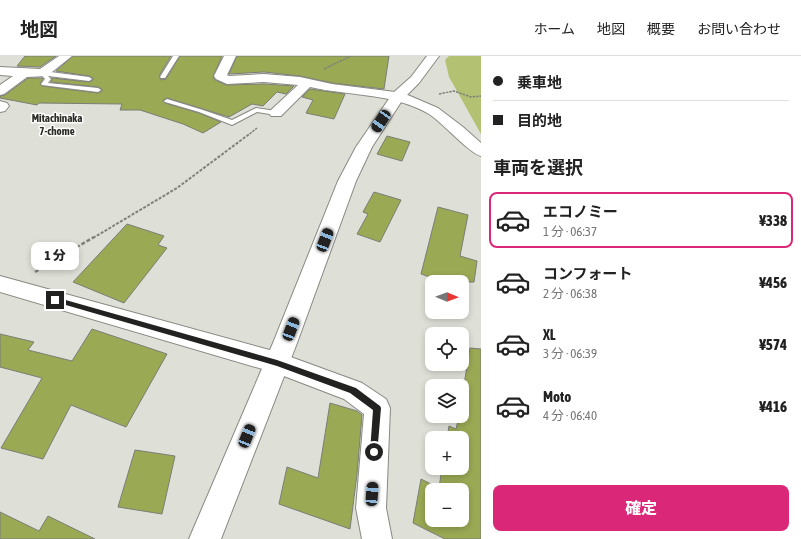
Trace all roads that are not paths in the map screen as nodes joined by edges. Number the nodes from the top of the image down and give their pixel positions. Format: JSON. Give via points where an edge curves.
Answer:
{"nodes":[{"id":1,"x":66,"y":56,"type":"edge"},
{"id":2,"x":176,"y":56,"type":"edge"},
{"id":3,"x":230,"y":56,"type":"edge"},
{"id":4,"x":433,"y":56,"type":"edge"},
{"id":5,"x":1,"y":65,"type":"edge"},
{"id":6,"x":24,"y":73,"type":"junction"},
{"id":7,"x":43,"y":73,"type":"junction"},
{"id":8,"x":163,"y":77,"type":"dead end"},
{"id":9,"x":88,"y":79,"type":"dead end"},
{"id":10,"x":308,"y":82,"type":"junction"},
{"id":11,"x":0,"y":90,"type":"edge"},
{"id":12,"x":98,"y":90,"type":"dead end"},
{"id":13,"x":398,"y":96,"type":"junction"},
{"id":14,"x":167,"y":101,"type":"dead end"},
{"id":15,"x":276,"y":113,"type":"joint"},
{"id":16,"x":481,"y":151,"type":"edge"},
{"id":17,"x":5,"y":286,"type":"edge"},
{"id":18,"x":277,"y":363,"type":"junction"},
{"id":19,"x":205,"y":539,"type":"edge"},
{"id":20,"x":377,"y":539,"type":"edge"}],
"edges":[{"from":1,"to":7,"type":"street"},
{"from":2,"to":8,"type":"lane"},
{"from":3,"to":10,"type":"street","via":[[220,76],[227,80],[264,78]]},
{"from":4,"to":13,"type":"street","via":[[415,80]]},
{"from":5,"to":6,"type":"street"},
{"from":6,"to":7,"type":"street"},
{"from":6,"to":11,"type":"street"},
{"from":7,"to":9,"type":"lane"},
{"from":7,"to":12,"type":"lane","via":[[48,79],[44,84]]},
{"from":10,"to":13,"type":"street","via":[[332,88]]},
{"from":10,"to":15,"type":"street"},
{"from":13,"to":16,"type":"street","via":[[432,111]]},
{"from":13,"to":18,"type":"street","via":[[364,147],[347,181]]},
{"from":14,"to":15,"type":"lane","via":[[232,123],[256,110]]},
{"from":17,"to":18,"type":"street"},
{"from":18,"to":19,"type":"street"},
{"from":18,"to":20,"type":"street","via":[[353,390],[377,408],[371,508]]}]}
